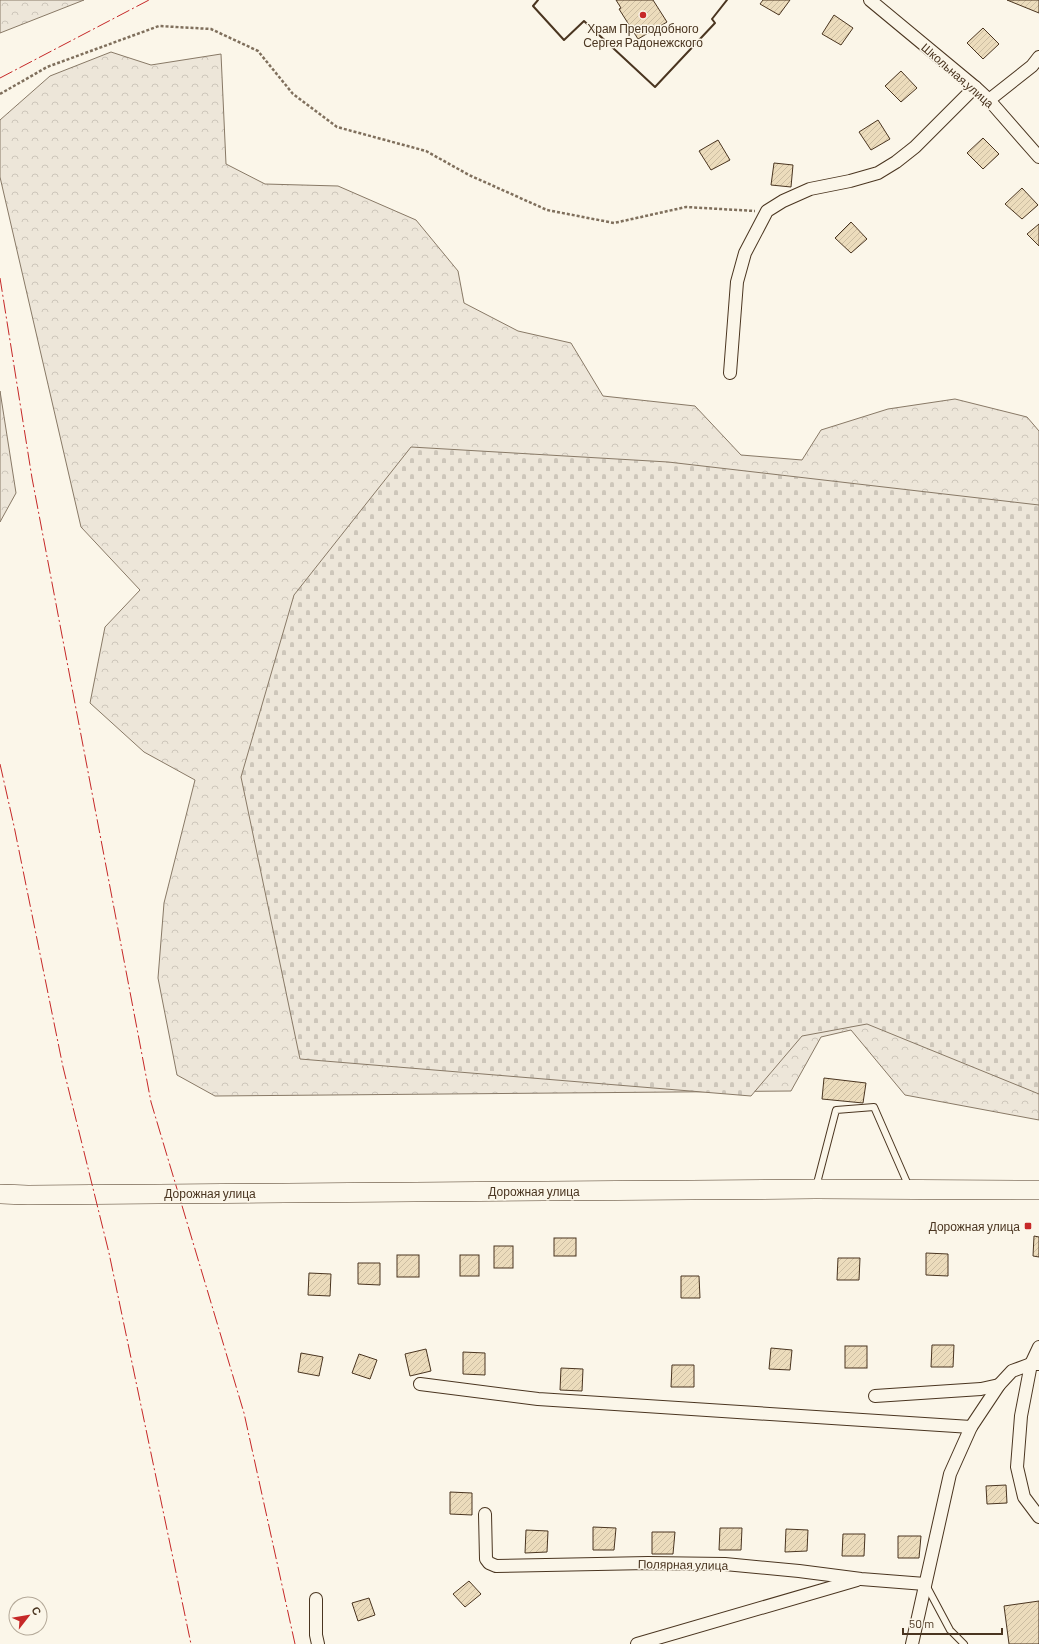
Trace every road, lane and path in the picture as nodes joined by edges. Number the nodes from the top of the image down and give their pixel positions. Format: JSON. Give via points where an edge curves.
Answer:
{"nodes":[{"id":1,"x":870,"y":0,"type":"edge"},
{"id":2,"x":1039,"y":57,"type":"edge"},
{"id":3,"x":975,"y":87,"type":"junction"},
{"id":4,"x":0,"y":94,"type":"edge"},
{"id":5,"x":989,"y":100,"type":"junction"},
{"id":6,"x":1039,"y":157,"type":"edge"},
{"id":7,"x":767,"y":212,"type":"junction"},
{"id":8,"x":730,"y":373,"type":"dead end"},
{"id":9,"x":816,"y":1189,"type":"junction"},
{"id":10,"x":1039,"y":1190,"type":"edge"},
{"id":11,"x":910,"y":1191,"type":"junction"},
{"id":12,"x":0,"y":1194,"type":"edge"},
{"id":13,"x":1039,"y":1347,"type":"edge"},
{"id":14,"x":1035,"y":1364,"type":"edge"},
{"id":15,"x":420,"y":1384,"type":"dead end"},
{"id":16,"x":999,"y":1384,"type":"junction"},
{"id":17,"x":875,"y":1396,"type":"dead end"},
{"id":18,"x":971,"y":1427,"type":"junction"},
{"id":19,"x":485,"y":1514,"type":"dead end"},
{"id":20,"x":1039,"y":1517,"type":"edge"},
{"id":21,"x":861,"y":1579,"type":"junction"},
{"id":22,"x":925,"y":1584,"type":"junction"},
{"id":23,"x":316,"y":1599,"type":"dead end"},
{"id":24,"x":318,"y":1644,"type":"edge"},
{"id":25,"x":637,"y":1644,"type":"edge"},
{"id":26,"x":912,"y":1644,"type":"edge"},
{"id":27,"x":964,"y":1644,"type":"edge"}],
"edges":[{"from":1,"to":3,"type":"street","name":"Школьная улица"},
{"from":2,"to":5,"type":"street","via":[[1032,66]]},
{"from":3,"to":5,"type":"street","name":"Школьная улица"},
{"from":3,"to":7,"type":"street","via":[[915,147],[878,173],[810,189],[783,201]]},
{"from":4,"to":7,"type":"path","via":[[47,67],[159,26],[211,28],[258,52],[293,94],[337,127],[426,151],[469,175],[547,210],[614,223],[686,207]]},
{"from":5,"to":6,"type":"street","name":"Школьная улица"},
{"from":7,"to":8,"type":"street","via":[[745,253],[737,282]]},
{"from":9,"to":11,"type":"main road","name":"Дорожная улица"},
{"from":9,"to":11,"type":"lane","via":[[836,1110],[874,1107]]},
{"from":9,"to":12,"type":"main road","name":"Дорожная улица"},
{"from":10,"to":11,"type":"main road","name":"Дорожная улица"},
{"from":13,"to":14,"type":"street"},
{"from":14,"to":16,"type":"street","via":[[1012,1371]]},
{"from":14,"to":20,"type":"street","via":[[1021,1416],[1017,1467],[1024,1497]]},
{"from":15,"to":18,"type":"street","via":[[538,1399]]},
{"from":16,"to":17,"type":"street","via":[[981,1389]]},
{"from":16,"to":18,"type":"street"},
{"from":18,"to":22,"type":"street","via":[[950,1474]]},
{"from":19,"to":21,"type":"street","name":"Полярная улица","via":[[486,1559],[496,1566],[725,1564]]},
{"from":21,"to":22,"type":"street","name":"Полярная улица"},
{"from":21,"to":25,"type":"street"},
{"from":22,"to":26,"type":"street"},
{"from":22,"to":27,"type":"lane","via":[[950,1630]]},
{"from":23,"to":24,"type":"street"}]}
